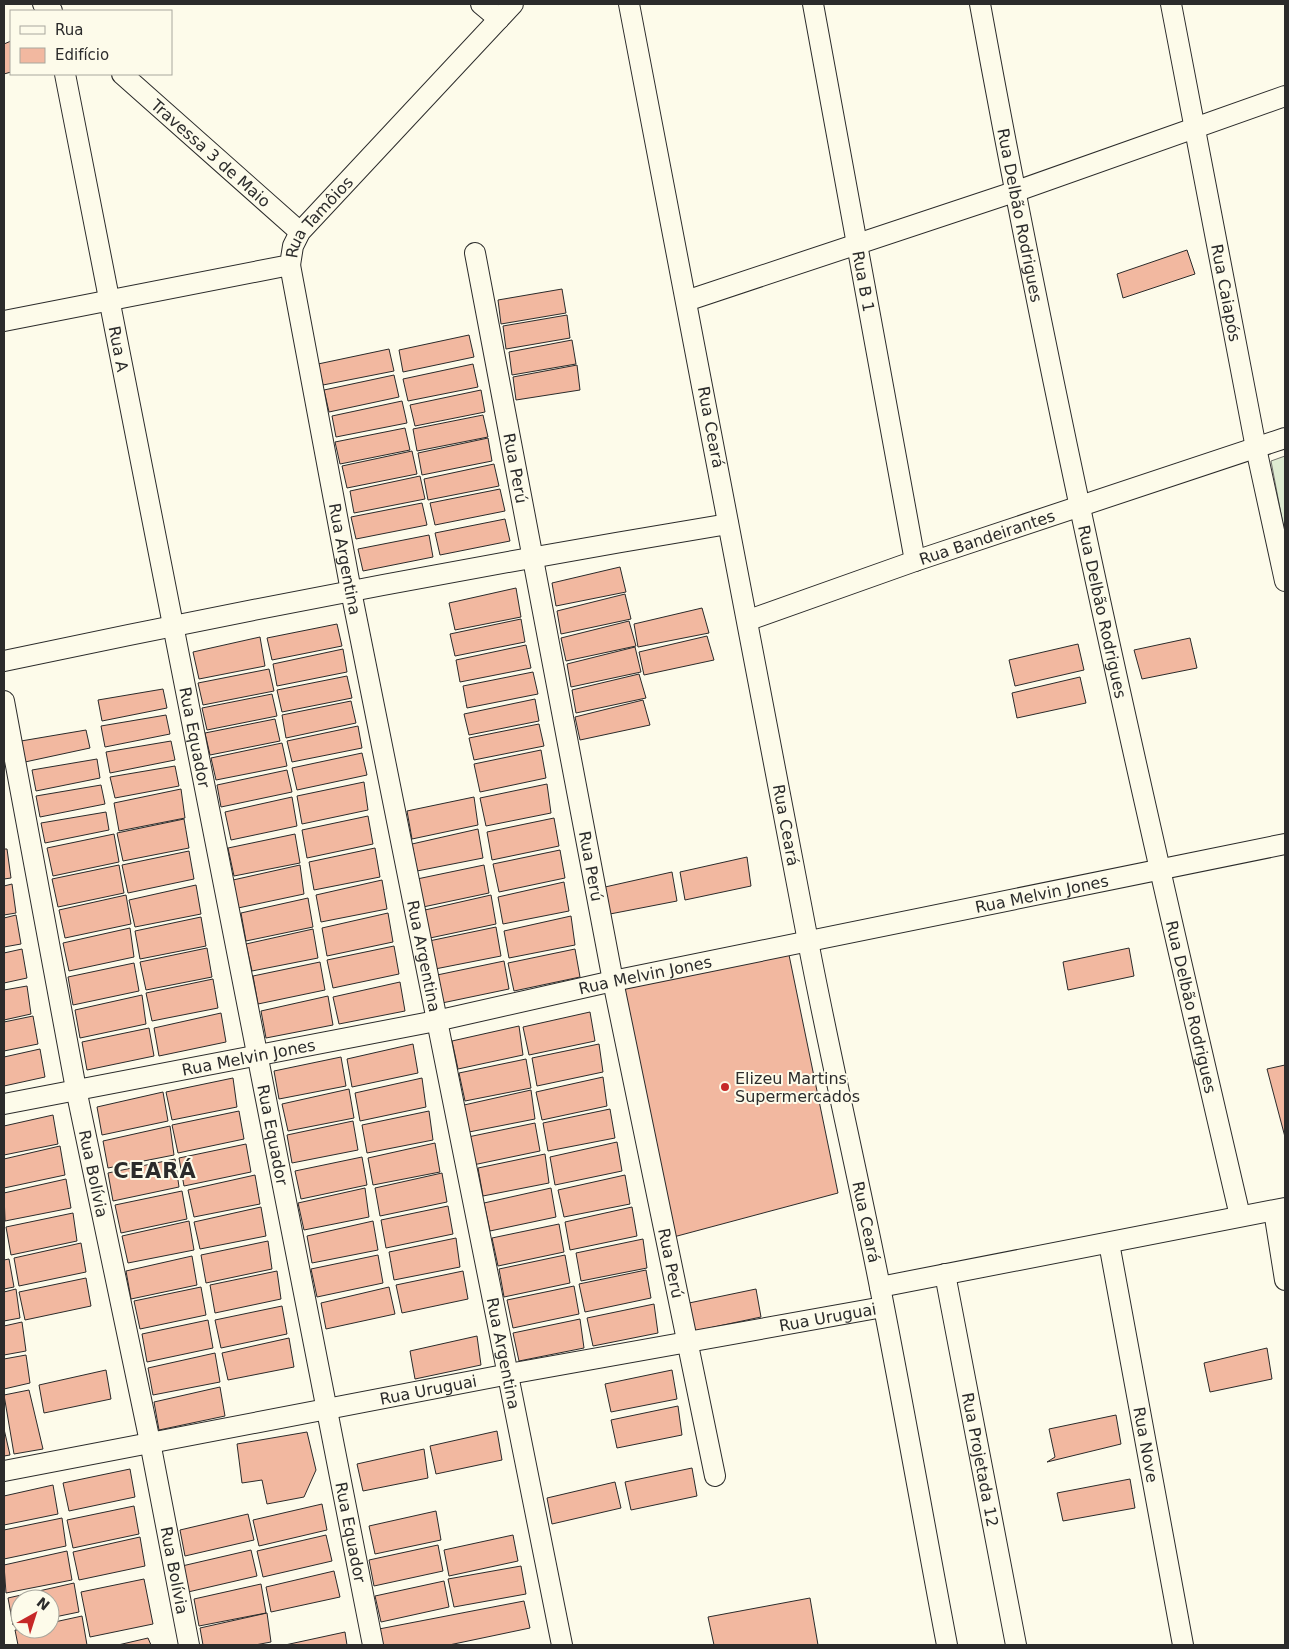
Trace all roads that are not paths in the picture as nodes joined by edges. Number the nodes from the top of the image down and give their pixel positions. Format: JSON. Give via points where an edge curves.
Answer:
{"nodes":[{"id":1,"x":481,"y":4,"type":"edge"},
{"id":2,"x":513,"y":4,"type":"edge"},
{"id":3,"x":629,"y":4,"type":"edge"},
{"id":4,"x":812,"y":4,"type":"edge"},
{"id":5,"x":980,"y":4,"type":"edge"},
{"id":6,"x":1171,"y":4,"type":"edge"},
{"id":7,"x":499,"y":18,"type":"junction"},
{"id":8,"x":65,"y":75,"type":"edge"},
{"id":9,"x":123,"y":75,"type":"edge"},
{"id":10,"x":1285,"y":96,"type":"edge"},
{"id":11,"x":1195,"y":129,"type":"junction"},
{"id":12,"x":1014,"y":192,"type":"junction"},
{"id":13,"x":300,"y":232,"type":"junction"},
{"id":14,"x":858,"y":244,"type":"junction"},
{"id":15,"x":475,"y":253,"type":"dead end"},
{"id":16,"x":290,"y":265,"type":"junction"},
{"id":17,"x":110,"y":299,"type":"junction"},
{"id":18,"x":689,"y":300,"type":"junction"},
{"id":19,"x":4,"y":321,"type":"edge"},
{"id":20,"x":1285,"y":438,"type":"edge"},
{"id":21,"x":1256,"y":448,"type":"junction"},
{"id":22,"x":1079,"y":507,"type":"junction"},
{"id":23,"x":728,"y":524,"type":"junction"},
{"id":24,"x":532,"y":556,"type":"junction"},
{"id":25,"x":914,"y":561,"type":"junction"},
{"id":26,"x":1285,"y":581,"type":"edge"},
{"id":27,"x":351,"y":591,"type":"junction"},
{"id":28,"x":749,"y":620,"type":"junction"},
{"id":29,"x":173,"y":625,"type":"junction"},
{"id":30,"x":4,"y":661,"type":"edge"},
{"id":31,"x":4,"y":701,"type":"edge"},
{"id":32,"x":1285,"y":844,"type":"edge"},
{"id":33,"x":1160,"y":871,"type":"junction"},
{"id":34,"x":808,"y":942,"type":"junction"},
{"id":35,"x":613,"y":982,"type":"junction"},
{"id":36,"x":436,"y":1020,"type":"junction"},
{"id":37,"x":256,"y":1055,"type":"junction"},
{"id":38,"x":76,"y":1089,"type":"junction"},
{"id":39,"x":4,"y":1104,"type":"edge"},
{"id":40,"x":1280,"y":1210,"type":"edge"},
{"id":41,"x":1240,"y":1216,"type":"junction"},
{"id":42,"x":1109,"y":1243,"type":"junction"},
{"id":43,"x":945,"y":1274,"type":"junction"},
{"id":44,"x":1285,"y":1280,"type":"edge"},
{"id":45,"x":882,"y":1297,"type":"junction"},
{"id":46,"x":687,"y":1342,"type":"junction"},
{"id":47,"x":509,"y":1374,"type":"junction"},
{"id":48,"x":326,"y":1408,"type":"junction"},
{"id":49,"x":150,"y":1442,"type":"junction"},
{"id":50,"x":4,"y":1472,"type":"edge"},
{"id":51,"x":715,"y":1476,"type":"dead end"},
{"id":52,"x":189,"y":1645,"type":"edge"},
{"id":53,"x":374,"y":1645,"type":"edge"},
{"id":54,"x":562,"y":1645,"type":"edge"},
{"id":55,"x":947,"y":1645,"type":"edge"},
{"id":56,"x":1016,"y":1645,"type":"edge"},
{"id":57,"x":1183,"y":1645,"type":"edge"}],
"edges":[{"from":1,"to":7,"type":"street"},
{"from":2,"to":7,"type":"street","name":"Rua Tamôios"},
{"from":3,"to":18,"type":"street","name":"Rua Ceará"},
{"from":4,"to":14,"type":"street","name":"Rua B 1"},
{"from":5,"to":12,"type":"street","name":"Rua Delbão Rodrigues"},
{"from":6,"to":11,"type":"street","name":"Rua Caiapós"},
{"from":7,"to":13,"type":"street","name":"Rua Tamôios"},
{"from":8,"to":17,"type":"street","name":"Rua A"},
{"from":9,"to":13,"type":"street","name":"Travessa 3 de Maio"},
{"from":10,"to":11,"type":"street"},
{"from":11,"to":12,"type":"street"},
{"from":11,"to":21,"type":"street","name":"Rua Caiapós"},
{"from":12,"to":14,"type":"street"},
{"from":12,"to":22,"type":"street","name":"Rua Delbão Rodrigues"},
{"from":13,"to":16,"type":"street","name":"Rua Tamôios","via":[[293,246]]},
{"from":14,"to":18,"type":"street"},
{"from":14,"to":25,"type":"street","name":"Rua B 1"},
{"from":15,"to":24,"type":"street","name":"Rua Perú"},
{"from":16,"to":17,"type":"street","name":"Rua Tamôios"},
{"from":16,"to":27,"type":"street","name":"Rua Argentina"},
{"from":17,"to":19,"type":"street","name":"Rua Tamôios"},
{"from":17,"to":29,"type":"street","name":"Rua A"},
{"from":18,"to":23,"type":"street","name":"Rua Ceará"},
{"from":20,"to":21,"type":"street","name":"Rua Bandeirantes"},
{"from":21,"to":22,"type":"street","name":"Rua Bandeirantes"},
{"from":21,"to":26,"type":"street","name":"Rua Caiapós"},
{"from":22,"to":25,"type":"street","name":"Rua Bandeirantes"},
{"from":22,"to":33,"type":"street","name":"Rua Delbão Rodrigues"},
{"from":23,"to":24,"type":"street"},
{"from":23,"to":28,"type":"street","name":"Rua Ceará"},
{"from":24,"to":27,"type":"street"},
{"from":24,"to":35,"type":"street","name":"Rua Perú"},
{"from":25,"to":28,"type":"street","name":"Rua Bandeirantes"},
{"from":27,"to":29,"type":"street"},
{"from":27,"to":36,"type":"street","name":"Rua Argentina"},
{"from":28,"to":34,"type":"street","name":"Rua Ceará"},
{"from":29,"to":30,"type":"street"},
{"from":29,"to":37,"type":"street","name":"Rua Equador"},
{"from":31,"to":38,"type":"street","name":"Rua Bolívia"},
{"from":32,"to":33,"type":"street","name":"Rua Melvin Jones"},
{"from":33,"to":34,"type":"street","name":"Rua Melvin Jones"},
{"from":33,"to":41,"type":"street","name":"Rua Delbão Rodrigues"},
{"from":34,"to":35,"type":"street","name":"Rua Melvin Jones"},
{"from":34,"to":45,"type":"street","name":"Rua Ceará"},
{"from":35,"to":36,"type":"street","name":"Rua Melvin Jones"},
{"from":35,"to":46,"type":"street","name":"Rua Perú"},
{"from":36,"to":37,"type":"street","name":"Rua Melvin Jones"},
{"from":36,"to":47,"type":"street","name":"Rua Argentina"},
{"from":37,"to":38,"type":"street","name":"Rua Melvin Jones"},
{"from":37,"to":48,"type":"street","name":"Rua Equador"},
{"from":38,"to":39,"type":"street","name":"Rua Melvin Jones"},
{"from":38,"to":49,"type":"street","name":"Rua Bolívia"},
{"from":40,"to":41,"type":"street","name":"Rua Uruguai"},
{"from":40,"to":44,"type":"street"},
{"from":41,"to":42,"type":"street","name":"Rua Uruguai"},
{"from":42,"to":43,"type":"street","name":"Rua Uruguai"},
{"from":42,"to":57,"type":"street","name":"Rua Nove"},
{"from":43,"to":45,"type":"street","name":"Rua Uruguai"},
{"from":43,"to":56,"type":"street","name":"Rua Projetada 12"},
{"from":45,"to":46,"type":"street","name":"Rua Uruguai"},
{"from":45,"to":55,"type":"street","name":"Rua Ceará"},
{"from":46,"to":47,"type":"street","name":"Rua Uruguai"},
{"from":46,"to":51,"type":"street","name":"Rua Perú"},
{"from":47,"to":48,"type":"street","name":"Rua Uruguai"},
{"from":47,"to":54,"type":"street","name":"Rua Argentina"},
{"from":48,"to":49,"type":"street","name":"Rua Uruguai"},
{"from":48,"to":53,"type":"street","name":"Rua Equador"},
{"from":49,"to":50,"type":"street","name":"Rua Uruguai"},
{"from":49,"to":52,"type":"street","name":"Rua Bolívia"}]}
